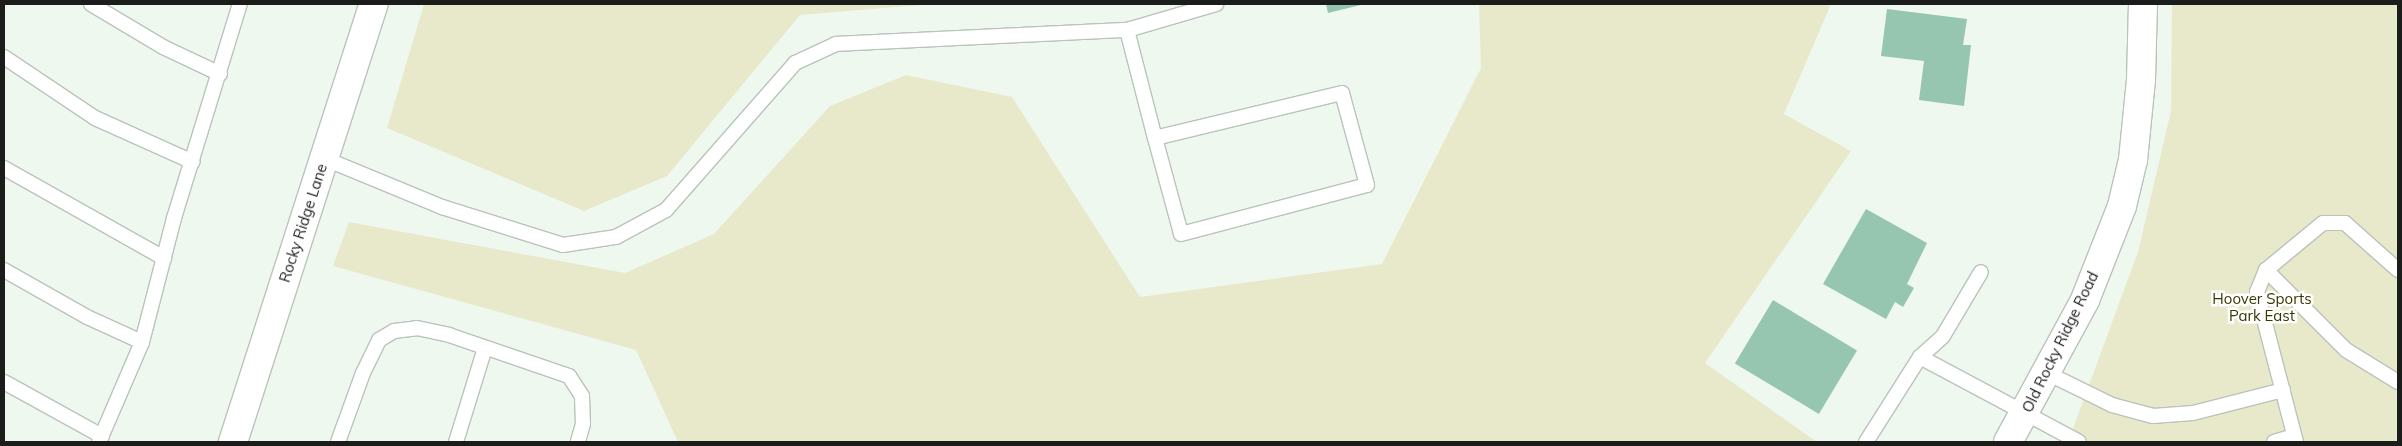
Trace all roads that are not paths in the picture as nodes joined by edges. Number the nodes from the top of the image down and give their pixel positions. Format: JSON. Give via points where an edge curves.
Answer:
{"nodes":[{"id":1,"x":91,"y":4,"type":"edge"},
{"id":2,"x":240,"y":4,"type":"edge"},
{"id":3,"x":374,"y":4,"type":"edge"},
{"id":4,"x":1211,"y":4,"type":"edge"},
{"id":5,"x":2143,"y":4,"type":"edge"},
{"id":6,"x":1127,"y":30,"type":"junction"},
{"id":7,"x":4,"y":57,"type":"edge"},
{"id":8,"x":220,"y":74,"type":"junction"},
{"id":9,"x":1155,"y":138,"type":"junction"},
{"id":10,"x":324,"y":158,"type":"junction"},
{"id":11,"x":192,"y":162,"type":"junction"},
{"id":12,"x":4,"y":168,"type":"edge"},
{"id":13,"x":164,"y":258,"type":"junction"},
{"id":14,"x":4,"y":270,"type":"edge"},
{"id":15,"x":2266,"y":270,"type":"junction"},
{"id":16,"x":2398,"y":270,"type":"edge"},
{"id":17,"x":1981,"y":272,"type":"dead end"},
{"id":18,"x":142,"y":342,"type":"junction"},
{"id":19,"x":485,"y":348,"type":"junction"},
{"id":20,"x":1920,"y":357,"type":"junction"},
{"id":21,"x":2047,"y":374,"type":"junction"},
{"id":22,"x":4,"y":382,"type":"edge"},
{"id":23,"x":2398,"y":382,"type":"edge"},
{"id":24,"x":2283,"y":390,"type":"junction"},
{"id":25,"x":2025,"y":414,"type":"junction"},
{"id":26,"x":101,"y":439,"type":"edge"},
{"id":27,"x":2295,"y":439,"type":"edge"},
{"id":28,"x":233,"y":442,"type":"edge"},
{"id":29,"x":338,"y":442,"type":"edge"},
{"id":30,"x":456,"y":442,"type":"edge"},
{"id":31,"x":578,"y":442,"type":"edge"},
{"id":32,"x":1866,"y":442,"type":"edge"},
{"id":33,"x":2008,"y":442,"type":"edge"},
{"id":34,"x":2079,"y":442,"type":"edge"},
{"id":35,"x":2274,"y":442,"type":"edge"}],
"edges":[{"from":1,"to":8,"type":"lane","via":[[163,47]]},
{"from":2,"to":8,"type":"lane"},
{"from":3,"to":10,"type":"street","name":"Rocky Ridge Lane"},
{"from":4,"to":6,"type":"lane"},
{"from":5,"to":21,"type":"street","name":"Old Rocky Ridge Road","via":[[2141,80],[2133,160],[2122,206],[2085,300]]},
{"from":6,"to":9,"type":"lane"},
{"from":6,"to":10,"type":"lane","via":[[836,44],[795,63],[666,210],[616,238],[564,245],[442,207]]},
{"from":7,"to":11,"type":"lane","via":[[95,118]]},
{"from":8,"to":11,"type":"lane"},
{"from":9,"to":9,"type":"lane","via":[[1180,234],[1367,185],[1342,93]]},
{"from":10,"to":28,"type":"street","name":"Rocky Ridge Lane"},
{"from":11,"to":13,"type":"lane"},
{"from":12,"to":13,"type":"lane"},
{"from":13,"to":18,"type":"lane"},
{"from":14,"to":18,"type":"lane","via":[[86,318]]},
{"from":15,"to":16,"type":"lane","via":[[2323,223],[2346,223]]},
{"from":15,"to":23,"type":"lane","via":[[2346,350]]},
{"from":15,"to":24,"type":"lane","via":[[2257,292]]},
{"from":17,"to":20,"type":"lane","via":[[1942,336]]},
{"from":18,"to":26,"type":"lane"},
{"from":19,"to":29,"type":"lane","via":[[417,328],[394,331],[379,340],[363,373]]},
{"from":19,"to":30,"type":"lane"},
{"from":19,"to":31,"type":"lane","via":[[569,376],[582,396],[583,424]]},
{"from":20,"to":25,"type":"lane"},
{"from":20,"to":32,"type":"lane"},
{"from":21,"to":24,"type":"lane","via":[[2112,405],[2153,416],[2193,413]]},
{"from":21,"to":25,"type":"street","name":"Old Rocky Ridge Road"},
{"from":22,"to":26,"type":"lane"},
{"from":24,"to":27,"type":"lane"},
{"from":25,"to":33,"type":"street","name":"Old Rocky Ridge Road"},
{"from":25,"to":34,"type":"lane"},
{"from":27,"to":35,"type":"lane"}]}
